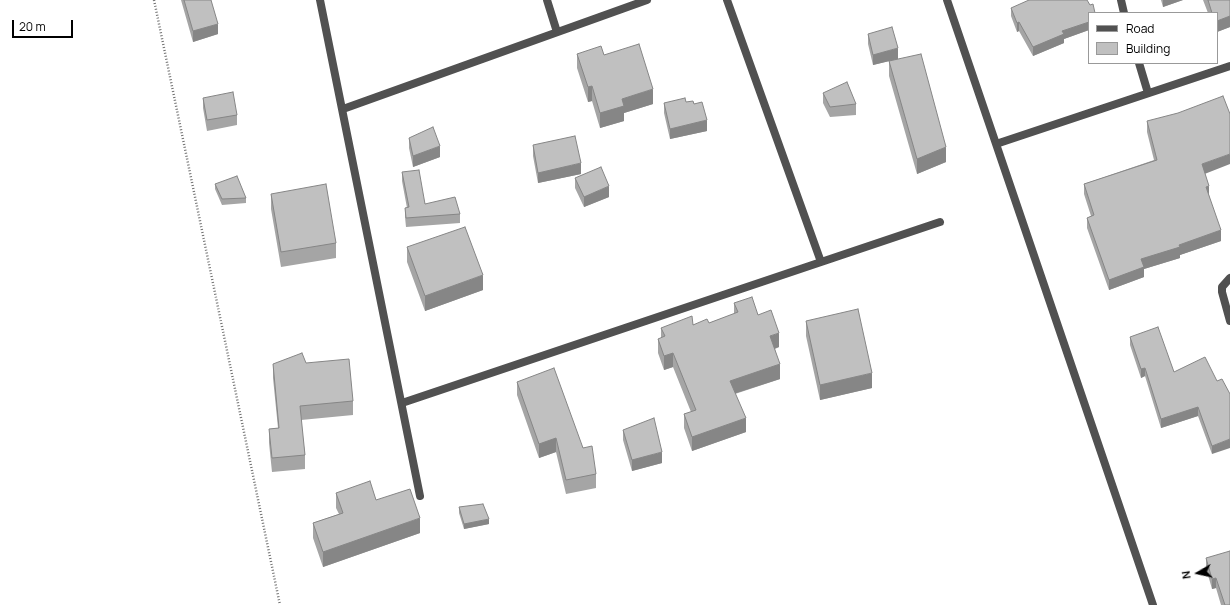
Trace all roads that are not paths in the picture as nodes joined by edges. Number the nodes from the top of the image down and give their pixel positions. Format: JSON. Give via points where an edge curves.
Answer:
{"nodes":[{"id":1,"x":320,"y":0,"type":"edge"},
{"id":2,"x":547,"y":0,"type":"edge"},
{"id":3,"x":647,"y":0,"type":"edge"},
{"id":4,"x":727,"y":0,"type":"edge"},
{"id":5,"x":947,"y":0,"type":"edge"},
{"id":6,"x":1121,"y":0,"type":"edge"},
{"id":7,"x":1124,"y":12,"type":"edge"},
{"id":8,"x":557,"y":32,"type":"junction"},
{"id":9,"x":1139,"y":64,"type":"edge"},
{"id":10,"x":1230,"y":66,"type":"edge"},
{"id":11,"x":1148,"y":93,"type":"junction"},
{"id":12,"x":342,"y":109,"type":"junction"},
{"id":13,"x":996,"y":144,"type":"junction"},
{"id":14,"x":940,"y":222,"type":"dead end"},
{"id":15,"x":821,"y":262,"type":"junction"},
{"id":16,"x":1230,"y":278,"type":"edge"},
{"id":17,"x":1230,"y":321,"type":"edge"},
{"id":18,"x":402,"y":403,"type":"junction"},
{"id":19,"x":420,"y":496,"type":"dead end"},
{"id":20,"x":1153,"y":605,"type":"edge"}],
"edges":[{"from":1,"to":12,"type":"street"},
{"from":2,"to":8,"type":"street"},
{"from":3,"to":8,"type":"street"},
{"from":4,"to":15,"type":"street"},
{"from":5,"to":13,"type":"street"},
{"from":6,"to":7,"type":"street"},
{"from":8,"to":12,"type":"street"},
{"from":9,"to":11,"type":"street"},
{"from":10,"to":11,"type":"street"},
{"from":11,"to":13,"type":"street"},
{"from":12,"to":18,"type":"street"},
{"from":13,"to":20,"type":"street"},
{"from":14,"to":15,"type":"street"},
{"from":15,"to":18,"type":"street"},
{"from":16,"to":17,"type":"street","via":[[1222,287],[1222,292]]},
{"from":18,"to":19,"type":"street"}]}
